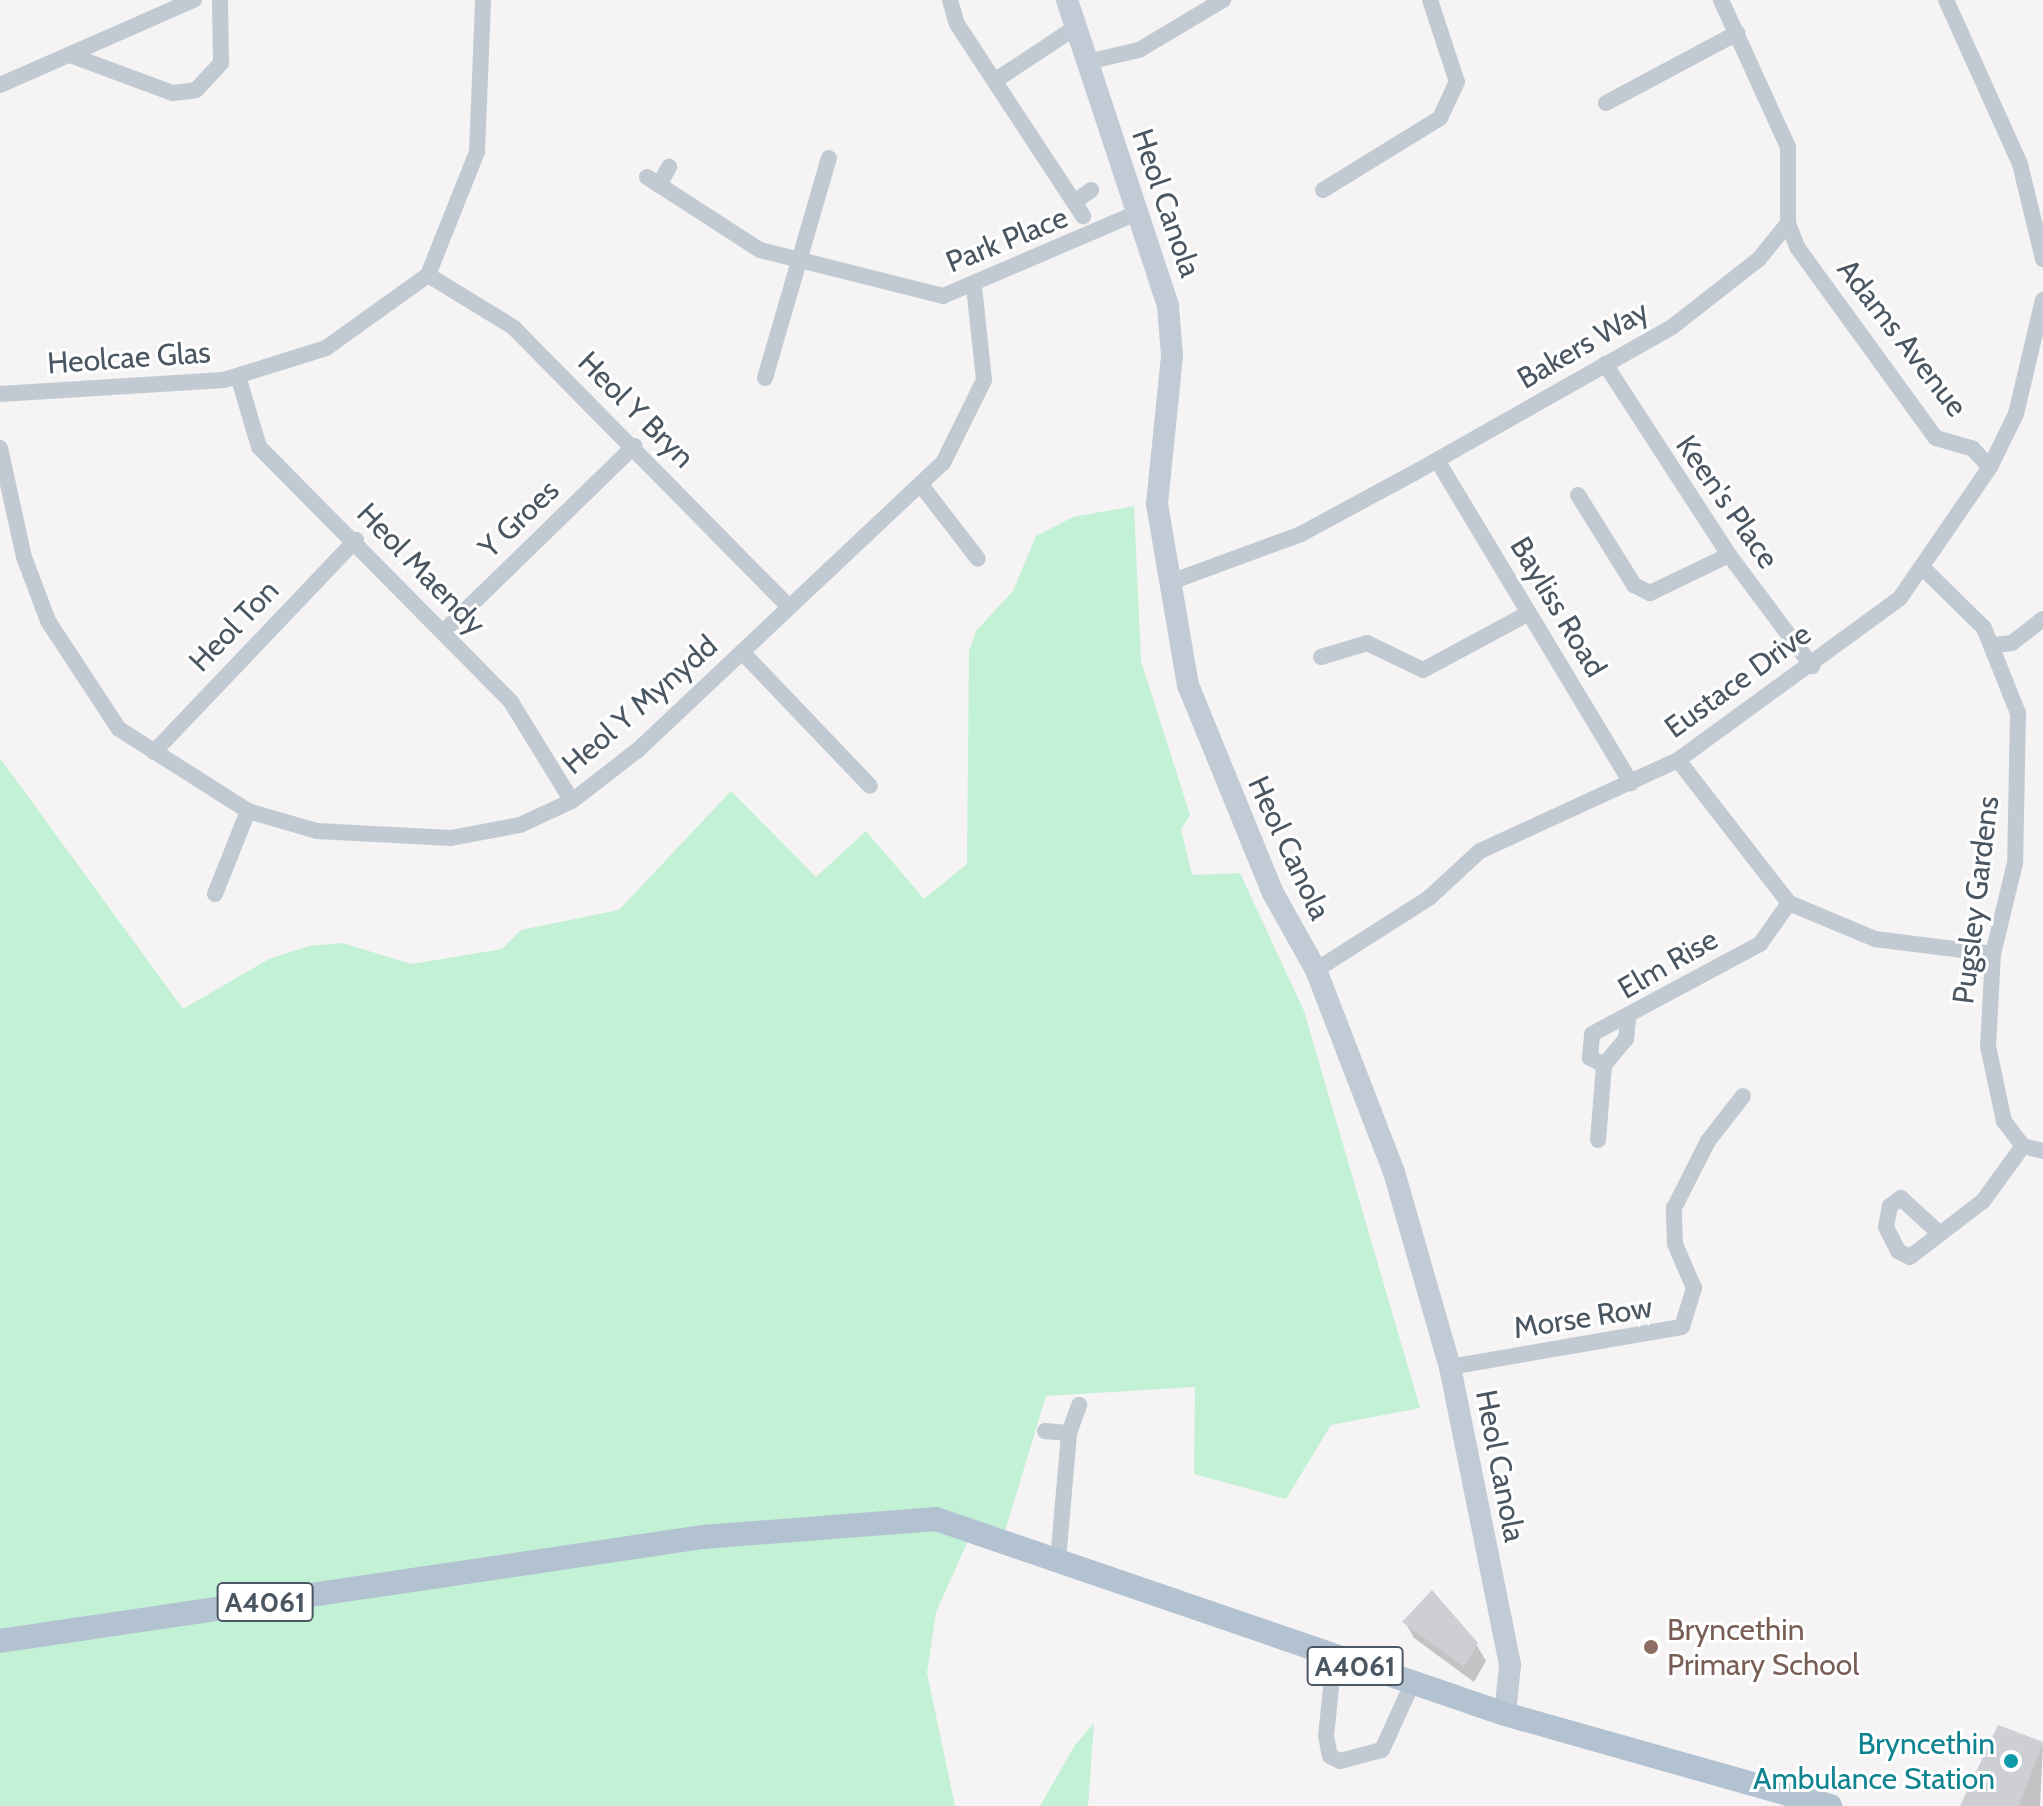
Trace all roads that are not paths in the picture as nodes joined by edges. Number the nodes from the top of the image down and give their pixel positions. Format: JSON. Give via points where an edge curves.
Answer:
{"nodes":[{"id":1,"x":194,"y":0,"type":"edge"},
{"id":2,"x":220,"y":0,"type":"edge"},
{"id":3,"x":483,"y":0,"type":"edge"},
{"id":4,"x":950,"y":0,"type":"edge"},
{"id":5,"x":1067,"y":0,"type":"edge"},
{"id":6,"x":1223,"y":0,"type":"edge"},
{"id":7,"x":1430,"y":0,"type":"edge"},
{"id":8,"x":1721,"y":0,"type":"edge"},
{"id":9,"x":1946,"y":0,"type":"edge"},
{"id":10,"x":1076,"y":27,"type":"junction"},
{"id":11,"x":1737,"y":33,"type":"junction"},
{"id":12,"x":70,"y":55,"type":"junction"},
{"id":13,"x":1087,"y":62,"type":"junction"},
{"id":14,"x":996,"y":80,"type":"junction"},
{"id":15,"x":0,"y":85,"type":"edge"},
{"id":16,"x":1606,"y":103,"type":"dead end"},
{"id":17,"x":829,"y":158,"type":"dead end"},
{"id":18,"x":669,"y":167,"type":"dead end"},
{"id":19,"x":1091,"y":190,"type":"dead end"},
{"id":20,"x":1323,"y":190,"type":"dead end"},
{"id":21,"x":1137,"y":213,"type":"junction"},
{"id":22,"x":1788,"y":223,"type":"junction"},
{"id":23,"x":2043,"y":259,"type":"edge"},
{"id":24,"x":801,"y":261,"type":"junction"},
{"id":25,"x":428,"y":275,"type":"junction"},
{"id":26,"x":974,"y":287,"type":"junction"},
{"id":27,"x":2043,"y":300,"type":"edge"},
{"id":28,"x":1605,"y":364,"type":"junction"},
{"id":29,"x":238,"y":376,"type":"junction"},
{"id":30,"x":765,"y":378,"type":"dead end"},
{"id":31,"x":0,"y":394,"type":"edge"},
{"id":32,"x":634,"y":446,"type":"junction"},
{"id":33,"x":0,"y":448,"type":"edge"},
{"id":34,"x":1437,"y":460,"type":"junction"},
{"id":35,"x":1990,"y":467,"type":"junction"},
{"id":36,"x":921,"y":485,"type":"junction"},
{"id":37,"x":1578,"y":495,"type":"dead end"},
{"id":38,"x":356,"y":540,"type":"junction"},
{"id":39,"x":1729,"y":555,"type":"junction"},
{"id":40,"x":978,"y":559,"type":"dead end"},
{"id":41,"x":1924,"y":569,"type":"junction"},
{"id":42,"x":1168,"y":583,"type":"junction"},
{"id":43,"x":787,"y":605,"type":"junction"},
{"id":44,"x":1529,"y":613,"type":"junction"},
{"id":45,"x":2043,"y":619,"type":"edge"},
{"id":46,"x":443,"y":632,"type":"junction"},
{"id":47,"x":1991,"y":645,"type":"junction"},
{"id":48,"x":742,"y":652,"type":"junction"},
{"id":49,"x":1321,"y":657,"type":"dead end"},
{"id":50,"x":1812,"y":666,"type":"junction"},
{"id":51,"x":154,"y":752,"type":"junction"},
{"id":52,"x":1678,"y":760,"type":"junction"},
{"id":53,"x":1631,"y":783,"type":"junction"},
{"id":54,"x":870,"y":786,"type":"dead end"},
{"id":55,"x":572,"y":801,"type":"junction"},
{"id":56,"x":248,"y":811,"type":"junction"},
{"id":57,"x":215,"y":894,"type":"dead end"},
{"id":58,"x":1789,"y":903,"type":"junction"},
{"id":59,"x":1993,"y":954,"type":"junction"},
{"id":60,"x":1316,"y":970,"type":"junction"},
{"id":61,"x":1628,"y":1020,"type":"junction"},
{"id":62,"x":1604,"y":1065,"type":"junction"},
{"id":63,"x":1743,"y":1096,"type":"dead end"},
{"id":64,"x":1598,"y":1140,"type":"dead end"},
{"id":65,"x":2023,"y":1146,"type":"junction"},
{"id":66,"x":2043,"y":1151,"type":"edge"},
{"id":67,"x":1939,"y":1233,"type":"dead end"},
{"id":68,"x":1450,"y":1367,"type":"junction"},
{"id":69,"x":1079,"y":1405,"type":"dead end"},
{"id":70,"x":1045,"y":1431,"type":"dead end"},
{"id":71,"x":1069,"y":1433,"type":"junction"},
{"id":72,"x":1058,"y":1560,"type":"junction"},
{"id":73,"x":0,"y":1641,"type":"edge"},
{"id":74,"x":1334,"y":1659,"type":"junction"},
{"id":75,"x":1412,"y":1684,"type":"junction"},
{"id":76,"x":1505,"y":1714,"type":"junction"},
{"id":77,"x":1830,"y":1806,"type":"edge"}],
"edges":[{"from":1,"to":12,"type":"street"},
{"from":2,"to":12,"type":"street","via":[[221,63],[196,90],[173,93]]},
{"from":3,"to":25,"type":"street","via":[[477,152]]},
{"from":4,"to":14,"type":"street","via":[[957,24]]},
{"from":5,"to":10,"type":"street","name":"Heol Canola"},
{"from":6,"to":13,"type":"street","via":[[1139,50]]},
{"from":7,"to":20,"type":"street","via":[[1457,82],[1440,118]]},
{"from":8,"to":11,"type":"street"},
{"from":9,"to":23,"type":"street","via":[[2020,164]]},
{"from":10,"to":13,"type":"street","name":"Heol Canola"},
{"from":10,"to":14,"type":"street"},
{"from":11,"to":16,"type":"street"},
{"from":11,"to":22,"type":"street","via":[[1788,147]]},
{"from":12,"to":15,"type":"street"},
{"from":13,"to":21,"type":"street","name":"Heol Canola"},
{"from":14,"to":19,"type":"street","via":[[1079,209]]},
{"from":17,"to":24,"type":"street"},
{"from":18,"to":24,"type":"street","name":"Park Place","via":[[653,181],[760,250]]},
{"from":21,"to":26,"type":"street","name":"Park Place"},
{"from":21,"to":42,"type":"street","name":"Heol Canola","via":[[1172,333],[1157,474]]},
{"from":22,"to":28,"type":"street","name":"Bakers Way","via":[[1759,259],[1672,327]]},
{"from":22,"to":35,"type":"street","name":"Adams Avenue","via":[[1797,247],[1936,438],[1972,448]]},
{"from":24,"to":26,"type":"street","name":"Park Place","via":[[943,296]]},
{"from":24,"to":30,"type":"street"},
{"from":25,"to":29,"type":"street","name":"Heolcae Glas","via":[[326,348]]},
{"from":25,"to":32,"type":"street","name":"Heol Y Bryn","via":[[513,327]]},
{"from":26,"to":36,"type":"street","name":"Heol Y Mynydd","via":[[984,380],[943,463]]},
{"from":27,"to":35,"type":"street","name":"Eustace Drive","via":[[2016,414]]},
{"from":28,"to":34,"type":"street","name":"Bakers Way"},
{"from":28,"to":39,"type":"street","name":"Keen's Place"},
{"from":29,"to":31,"type":"street","name":"Heolcae Glas","via":[[196,386]]},
{"from":29,"to":38,"type":"street","name":"Heol Maendy","via":[[259,447]]},
{"from":32,"to":43,"type":"street","name":"Heol Y Bryn"},
{"from":32,"to":46,"type":"street","name":"Y Groes"},
{"from":33,"to":51,"type":"street","name":"Heol Y Mynydd","via":[[24,557],[48,621],[94,700]]},
{"from":34,"to":42,"type":"street","name":"Bakers Way","via":[[1301,534]]},
{"from":34,"to":44,"type":"street","name":"Bayliss Road"},
{"from":35,"to":41,"type":"street","name":"Eustace Drive"},
{"from":36,"to":40,"type":"street"},
{"from":36,"to":43,"type":"street","name":"Heol Y Mynydd"},
{"from":37,"to":39,"type":"street","via":[[1634,585],[1650,593]]},
{"from":38,"to":46,"type":"street","name":"Heol Maendy"},
{"from":38,"to":51,"type":"street","name":"Heol Ton"},
{"from":39,"to":50,"type":"street","name":"Keen's Place"},
{"from":41,"to":47,"type":"street","name":"Pugsley Gardens","via":[[1963,601]]},
{"from":41,"to":50,"type":"street","name":"Eustace Drive","via":[[1900,598]]},
{"from":42,"to":60,"type":"street","name":"Heol Canola","via":[[1188,685],[1210,746],[1273,893]]},
{"from":43,"to":48,"type":"street","name":"Heol Y Mynydd"},
{"from":44,"to":49,"type":"street","via":[[1423,670],[1367,643]]},
{"from":44,"to":53,"type":"street","name":"Bayliss Road"},
{"from":45,"to":47,"type":"street","via":[[2012,643]]},
{"from":46,"to":55,"type":"street","name":"Heol Maendy","via":[[511,702]]},
{"from":47,"to":59,"type":"street","name":"Pugsley Gardens","via":[[2018,713],[2019,759],[2015,863]]},
{"from":48,"to":54,"type":"street"},
{"from":48,"to":55,"type":"street","name":"Heol Y Mynydd"},
{"from":50,"to":52,"type":"street","name":"Eustace Drive"},
{"from":51,"to":56,"type":"street","name":"Heol Y Mynydd"},
{"from":52,"to":53,"type":"street","name":"Eustace Drive"},
{"from":52,"to":58,"type":"street"},
{"from":53,"to":60,"type":"street","name":"Eustace Drive","via":[[1480,851],[1429,898]]},
{"from":55,"to":56,"type":"street","name":"Heol Y Mynydd","via":[[520,825],[451,838],[317,831]]},
{"from":56,"to":57,"type":"street"},
{"from":58,"to":59,"type":"street","via":[[1875,939]]},
{"from":58,"to":61,"type":"street","name":"Elm Rise","via":[[1760,944]]},
{"from":59,"to":65,"type":"street","name":"Pugsley Gardens","via":[[1988,1046],[2004,1121]]},
{"from":60,"to":68,"type":"street","name":"Heol Canola","via":[[1394,1172]]},
{"from":61,"to":62,"type":"street","via":[[1626,1039]]},
{"from":61,"to":62,"type":"street","name":"Elm Rise","via":[[1592,1034],[1590,1058]]},
{"from":62,"to":64,"type":"street"},
{"from":63,"to":68,"type":"street","name":"Morse Row","via":[[1689,1173],[1674,1208],[1675,1244],[1694,1288],[1675,1331]]},
{"from":65,"to":66,"type":"street"},
{"from":65,"to":67,"type":"street","via":[[1983,1201]]},
{"from":68,"to":76,"type":"street","name":"Heol Canola","via":[[1510,1665]]},
{"from":69,"to":71,"type":"street"},
{"from":70,"to":71,"type":"street"},
{"from":71,"to":72,"type":"street"},
{"from":72,"to":73,"type":"main road","number":"A4061","via":[[936,1519],[884,1518],[703,1537]]},
{"from":72,"to":74,"type":"main road","number":"A4061"},
{"from":74,"to":75,"type":"main road","number":"A4061"},
{"from":74,"to":75,"type":"street","via":[[1326,1736],[1330,1756],[1340,1761],[1382,1750]]},
{"from":75,"to":76,"type":"main road","number":"A4061"},
{"from":76,"to":77,"type":"main road","number":"A4061"}]}
